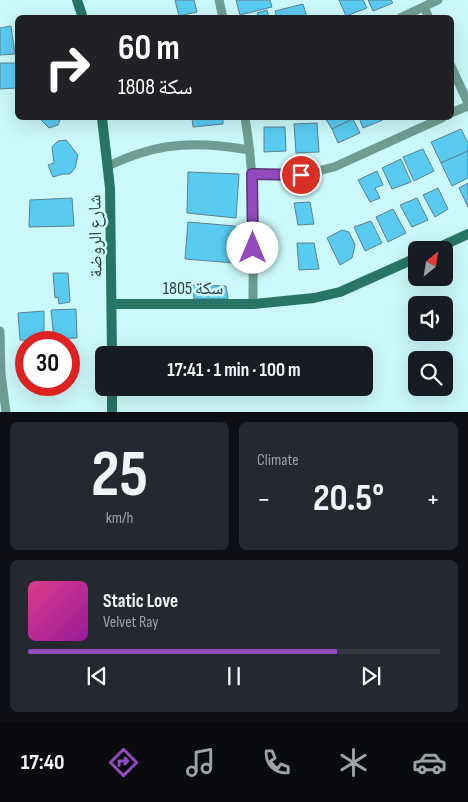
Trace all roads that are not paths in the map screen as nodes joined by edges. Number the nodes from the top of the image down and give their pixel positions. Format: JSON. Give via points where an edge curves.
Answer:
{"nodes":[{"id":1,"x":77,"y":0,"type":"edge"},
{"id":2,"x":218,"y":0,"type":"edge"},
{"id":3,"x":438,"y":0,"type":"edge"},
{"id":4,"x":424,"y":6,"type":"junction"},
{"id":5,"x":82,"y":15,"type":"edge"},
{"id":6,"x":222,"y":15,"type":"edge"},
{"id":7,"x":406,"y":15,"type":"edge"},
{"id":8,"x":428,"y":15,"type":"edge"},
{"id":9,"x":454,"y":73,"type":"edge"},
{"id":10,"x":468,"y":104,"type":"edge"},
{"id":11,"x":454,"y":111,"type":"edge"},
{"id":12,"x":102,"y":120,"type":"edge"},
{"id":13,"x":244,"y":120,"type":"edge"},
{"id":14,"x":438,"y":120,"type":"edge"},
{"id":15,"x":250,"y":150,"type":"junction"},
{"id":16,"x":108,"y":166,"type":"junction"},
{"id":17,"x":252,"y":174,"type":"junction"},
{"id":18,"x":468,"y":234,"type":"edge"},
{"id":19,"x":453,"y":241,"type":"edge"},
{"id":20,"x":408,"y":262,"type":"edge"},
{"id":21,"x":112,"y":304,"type":"junction"},
{"id":22,"x":253,"y":304,"type":"junction"},
{"id":23,"x":0,"y":332,"type":"edge"},
{"id":24,"x":112,"y":346,"type":"edge"},
{"id":25,"x":1,"y":374,"type":"edge"},
{"id":26,"x":112,"y":396,"type":"edge"},
{"id":27,"x":6,"y":412,"type":"edge"},
{"id":28,"x":112,"y":412,"type":"edge"}],
"edges":[{"from":1,"to":5,"type":"street"},
{"from":2,"to":6,"type":"street"},
{"from":3,"to":4,"type":"street"},
{"from":4,"to":7,"type":"street"},
{"from":4,"to":8,"type":"street"},
{"from":9,"to":10,"type":"street"},
{"from":10,"to":11,"type":"street"},
{"from":12,"to":16,"type":"street","name":"شارع الروضة"},
{"from":13,"to":15,"type":"street"},
{"from":14,"to":17,"type":"street","via":[[334,167],[301,175]]},
{"from":15,"to":16,"type":"street","via":[[214,144],[178,145],[142,152]]},
{"from":15,"to":17,"type":"street"},
{"from":16,"to":21,"type":"street","name":"شارع الروضة"},
{"from":17,"to":22,"type":"street"},
{"from":18,"to":19,"type":"street"},
{"from":20,"to":22,"type":"street","name":"سكة 1805","via":[[327,296]]},
{"from":21,"to":22,"type":"street","name":"سكة 1805"},
{"from":21,"to":24,"type":"street","name":"شارع الروضة"},
{"from":23,"to":25,"type":"street"},
{"from":25,"to":27,"type":"street"},
{"from":26,"to":28,"type":"street"}]}
